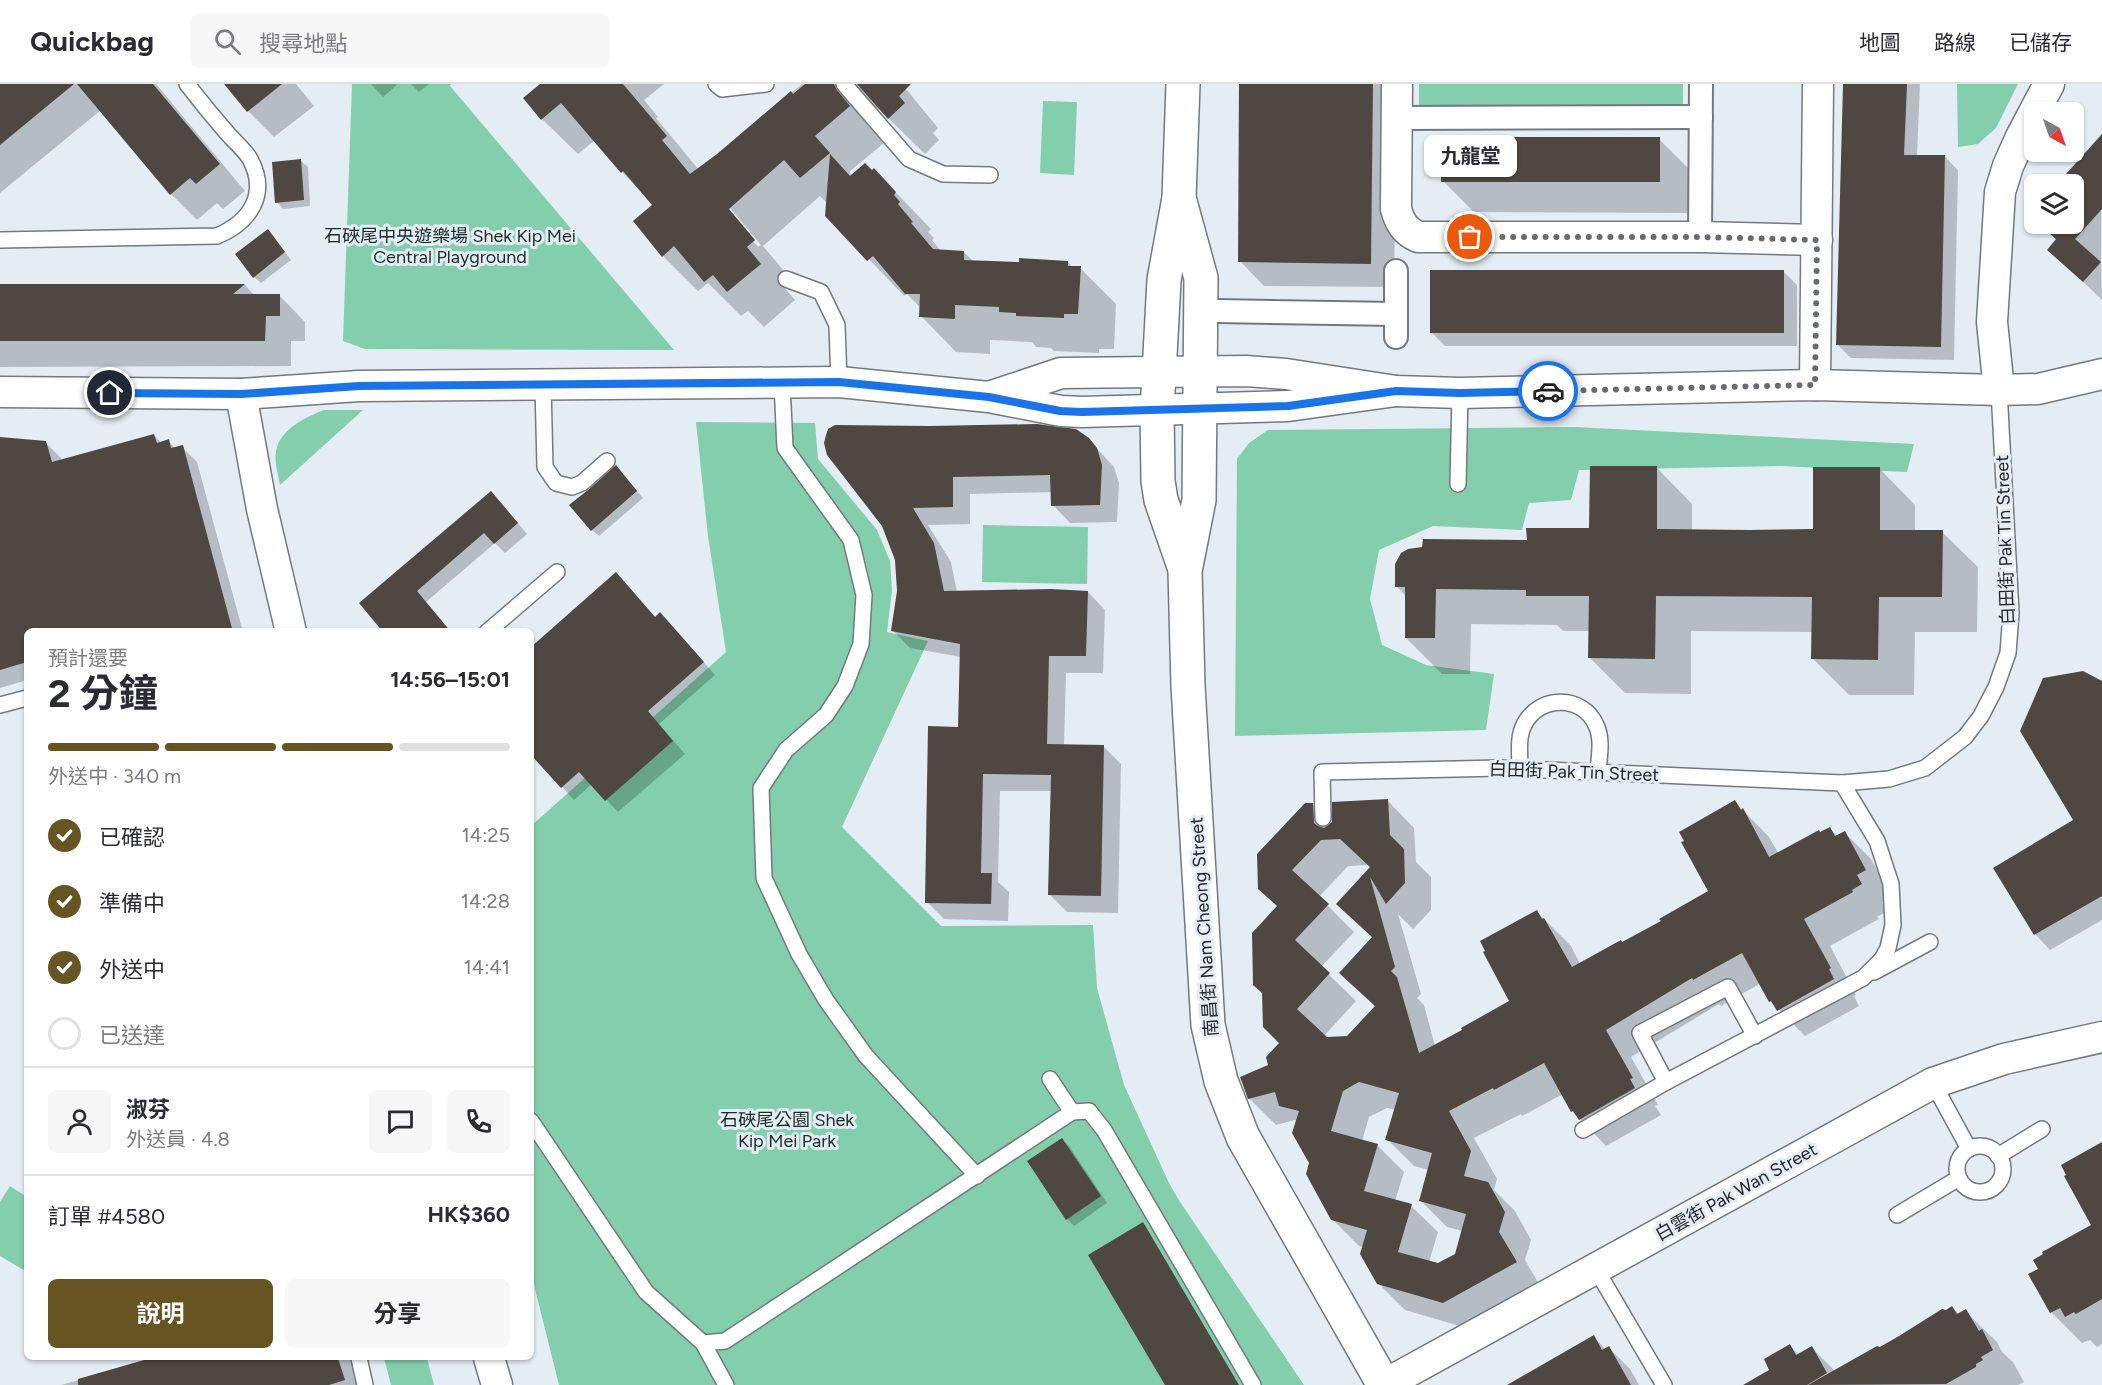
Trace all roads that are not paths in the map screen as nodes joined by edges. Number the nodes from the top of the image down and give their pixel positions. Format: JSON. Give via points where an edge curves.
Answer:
{"nodes":[{"id":1,"x":186,"y":84,"type":"edge"},
{"id":2,"x":716,"y":84,"type":"edge"},
{"id":3,"x":766,"y":84,"type":"edge"},
{"id":4,"x":844,"y":84,"type":"edge"},
{"id":5,"x":1183,"y":84,"type":"edge"},
{"id":6,"x":1397,"y":84,"type":"edge"},
{"id":7,"x":1701,"y":84,"type":"edge"},
{"id":8,"x":1818,"y":84,"type":"edge"},
{"id":9,"x":2049,"y":84,"type":"edge"},
{"id":10,"x":1701,"y":117,"type":"junction"},
{"id":11,"x":1397,"y":118,"type":"junction"},
{"id":12,"x":990,"y":175,"type":"dead end"},
{"id":13,"x":1179,"y":198,"type":"junction"},
{"id":14,"x":1700,"y":237,"type":"junction"},
{"id":15,"x":0,"y":240,"type":"edge"},
{"id":16,"x":1817,"y":240,"type":"junction"},
{"id":17,"x":1396,"y":271,"type":"dead end"},
{"id":18,"x":786,"y":279,"type":"dead end"},
{"id":19,"x":1217,"y":311,"type":"dead end"},
{"id":20,"x":1396,"y":314,"type":"junction"},
{"id":21,"x":1396,"y":337,"type":"dead end"},
{"id":22,"x":1202,"y":371,"type":"junction"},
{"id":23,"x":1159,"y":372,"type":"junction"},
{"id":24,"x":2102,"y":374,"type":"edge"},
{"id":25,"x":839,"y":382,"type":"junction"},
{"id":26,"x":783,"y":383,"type":"junction"},
{"id":27,"x":543,"y":385,"type":"junction"},
{"id":28,"x":1815,"y":385,"type":"junction"},
{"id":29,"x":1999,"y":390,"type":"junction"},
{"id":30,"x":1396,"y":391,"type":"junction"},
{"id":31,"x":0,"y":392,"type":"edge"},
{"id":32,"x":1460,"y":393,"type":"junction"},
{"id":33,"x":241,"y":394,"type":"junction"},
{"id":34,"x":989,"y":397,"type":"junction"},
{"id":35,"x":1199,"y":408,"type":"junction"},
{"id":36,"x":1157,"y":411,"type":"junction"},
{"id":37,"x":608,"y":461,"type":"dead end"},
{"id":38,"x":1458,"y":484,"type":"dead end"},
{"id":39,"x":1185,"y":571,"type":"junction"},
{"id":40,"x":556,"y":572,"type":"dead end"},
{"id":41,"x":290,"y":628,"type":"edge"},
{"id":42,"x":492,"y":628,"type":"edge"},
{"id":43,"x":24,"y":699,"type":"edge"},
{"id":44,"x":0,"y":705,"type":"edge"},
{"id":45,"x":1520,"y":769,"type":"junction"},
{"id":46,"x":1598,"y":772,"type":"junction"},
{"id":47,"x":1842,"y":783,"type":"junction"},
{"id":48,"x":1323,"y":818,"type":"dead end"},
{"id":49,"x":1930,"y":942,"type":"dead end"},
{"id":50,"x":1863,"y":978,"type":"junction"},
{"id":51,"x":1755,"y":1036,"type":"junction"},
{"id":52,"x":2102,"y":1036,"type":"edge"},
{"id":53,"x":1050,"y":1079,"type":"dead end"},
{"id":54,"x":1666,"y":1082,"type":"junction"},
{"id":55,"x":1933,"y":1083,"type":"junction"},
{"id":56,"x":1072,"y":1112,"type":"junction"},
{"id":57,"x":534,"y":1125,"type":"edge"},
{"id":58,"x":2042,"y":1129,"type":"dead end"},
{"id":59,"x":1582,"y":1130,"type":"dead end"},
{"id":60,"x":1969,"y":1149,"type":"junction"},
{"id":61,"x":1998,"y":1156,"type":"junction"},
{"id":62,"x":977,"y":1176,"type":"junction"},
{"id":63,"x":1959,"y":1178,"type":"junction"},
{"id":64,"x":1897,"y":1215,"type":"dead end"},
{"id":65,"x":1596,"y":1269,"type":"junction"},
{"id":66,"x":703,"y":1343,"type":"junction"},
{"id":67,"x":359,"y":1360,"type":"edge"},
{"id":68,"x":490,"y":1360,"type":"edge"},
{"id":69,"x":365,"y":1385,"type":"edge"},
{"id":70,"x":497,"y":1385,"type":"edge"},
{"id":71,"x":726,"y":1385,"type":"edge"},
{"id":72,"x":1253,"y":1385,"type":"edge"},
{"id":73,"x":1384,"y":1385,"type":"edge"},
{"id":74,"x":1664,"y":1385,"type":"edge"}],
"edges":[{"from":1,"to":15,"type":"lane","via":[[250,158],[258,187],[256,201],[241,223],[217,236]]},
{"from":2,"to":3,"type":"lane","via":[[722,89]]},
{"from":4,"to":12,"type":"lane","via":[[909,159],[943,174]]},
{"from":5,"to":13,"type":"main road","name":"南昌街 Nam Cheong Street"},
{"from":6,"to":11,"type":"street"},
{"from":7,"to":10,"type":"street"},
{"from":8,"to":16,"type":"street"},
{"from":9,"to":29,"type":"street","name":"白田街 Pak Tin Street","via":[[2021,137],[2000,192],[1992,322]]},
{"from":10,"to":11,"type":"street"},
{"from":10,"to":14,"type":"street"},
{"from":11,"to":14,"type":"street","via":[[1396,209],[1403,226],[1418,237]]},
{"from":13,"to":22,"type":"main road","name":"南昌街 Nam Cheong Street","via":[[1201,278]]},
{"from":13,"to":23,"type":"main road","name":"南昌街 Nam Cheong Street","via":[[1164,280]]},
{"from":14,"to":16,"type":"street"},
{"from":16,"to":28,"type":"street"},
{"from":17,"to":20,"type":"street"},
{"from":18,"to":25,"type":"lane","via":[[821,292],[837,325]]},
{"from":19,"to":20,"type":"street"},
{"from":20,"to":21,"type":"street"},
{"from":22,"to":23,"type":"street"},
{"from":22,"to":30,"type":"street","via":[[1286,374]]},
{"from":22,"to":35,"type":"main road","name":"南昌街 Nam Cheong Street"},
{"from":23,"to":34,"type":"street","via":[[1061,373]]},
{"from":23,"to":36,"type":"main road","name":"南昌街 Nam Cheong Street"},
{"from":24,"to":29,"type":"street","via":[[2038,389]]},
{"from":25,"to":26,"type":"street"},
{"from":25,"to":34,"type":"street"},
{"from":26,"to":27,"type":"street"},
{"from":26,"to":62,"type":"lane","via":[[785,448],[851,540],[864,595],[861,644],[845,686],[826,715],[786,750],[761,788],[765,878],[826,1000],[866,1056]]},
{"from":27,"to":33,"type":"street","via":[[359,386]]},
{"from":27,"to":37,"type":"lane","via":[[545,467],[556,483],[572,487],[582,483]]},
{"from":28,"to":29,"type":"street"},
{"from":28,"to":32,"type":"street"},
{"from":29,"to":47,"type":"lane","name":"白田街 Pak Tin Street","via":[[2011,613],[2008,653],[1996,687],[1965,737],[1925,768],[1889,778]]},
{"from":30,"to":32,"type":"street"},
{"from":30,"to":35,"type":"street","via":[[1288,406]]},
{"from":31,"to":33,"type":"street"},
{"from":32,"to":38,"type":"lane"},
{"from":33,"to":41,"type":"street","via":[[262,509]]},
{"from":34,"to":36,"type":"street","via":[[1060,411]]},
{"from":35,"to":36,"type":"street"},
{"from":35,"to":39,"type":"main road","name":"南昌街 Nam Cheong Street","via":[[1199,500]]},
{"from":36,"to":39,"type":"main road","name":"南昌街 Nam Cheong Street","via":[[1161,500]]},
{"from":39,"to":73,"type":"main road","name":"南昌街 Nam Cheong Street","via":[[1208,1025],[1216,1059],[1243,1137]]},
{"from":40,"to":42,"type":"lane"},
{"from":43,"to":44,"type":"lane"},
{"from":45,"to":46,"type":"lane","name":"白田街 Pak Tin Street"},
{"from":45,"to":46,"type":"lane","via":[[1523,725],[1538,708],[1559,701],[1582,708],[1597,726]]},
{"from":45,"to":48,"type":"lane","name":"白田街 Pak Tin Street","via":[[1322,772]]},
{"from":46,"to":47,"type":"lane","name":"白田街 Pak Tin Street"},
{"from":47,"to":50,"type":"lane","via":[[1877,841],[1891,884],[1893,925],[1888,948]]},
{"from":49,"to":50,"type":"lane"},
{"from":50,"to":51,"type":"lane"},
{"from":51,"to":54,"type":"lane"},
{"from":51,"to":54,"type":"lane","via":[[1728,987],[1640,1034]]},
{"from":52,"to":55,"type":"street","name":"白雲街 Pak Wan Street","via":[[2004,1059]]},
{"from":53,"to":56,"type":"lane"},
{"from":54,"to":59,"type":"lane"},
{"from":55,"to":60,"type":"lane"},
{"from":55,"to":65,"type":"street","name":"白雲街 Pak Wan Street"},
{"from":56,"to":62,"type":"lane"},
{"from":56,"to":72,"type":"lane","via":[[1089,1111],[1104,1130]]},
{"from":57,"to":66,"type":"lane","via":[[646,1292]]},
{"from":58,"to":61,"type":"lane"},
{"from":60,"to":61,"type":"lane","via":[[1982,1146]]},
{"from":60,"to":63,"type":"lane","via":[[1957,1165]]},
{"from":61,"to":63,"type":"lane","via":[[2001,1177],[1991,1189],[1969,1189]]},
{"from":62,"to":66,"type":"lane","via":[[725,1341]]},
{"from":63,"to":64,"type":"lane"},
{"from":65,"to":73,"type":"street","name":"白雲街 Pak Wan Street"},
{"from":65,"to":74,"type":"lane"},
{"from":66,"to":71,"type":"lane"},
{"from":67,"to":69,"type":"lane"},
{"from":68,"to":70,"type":"street"}]}
